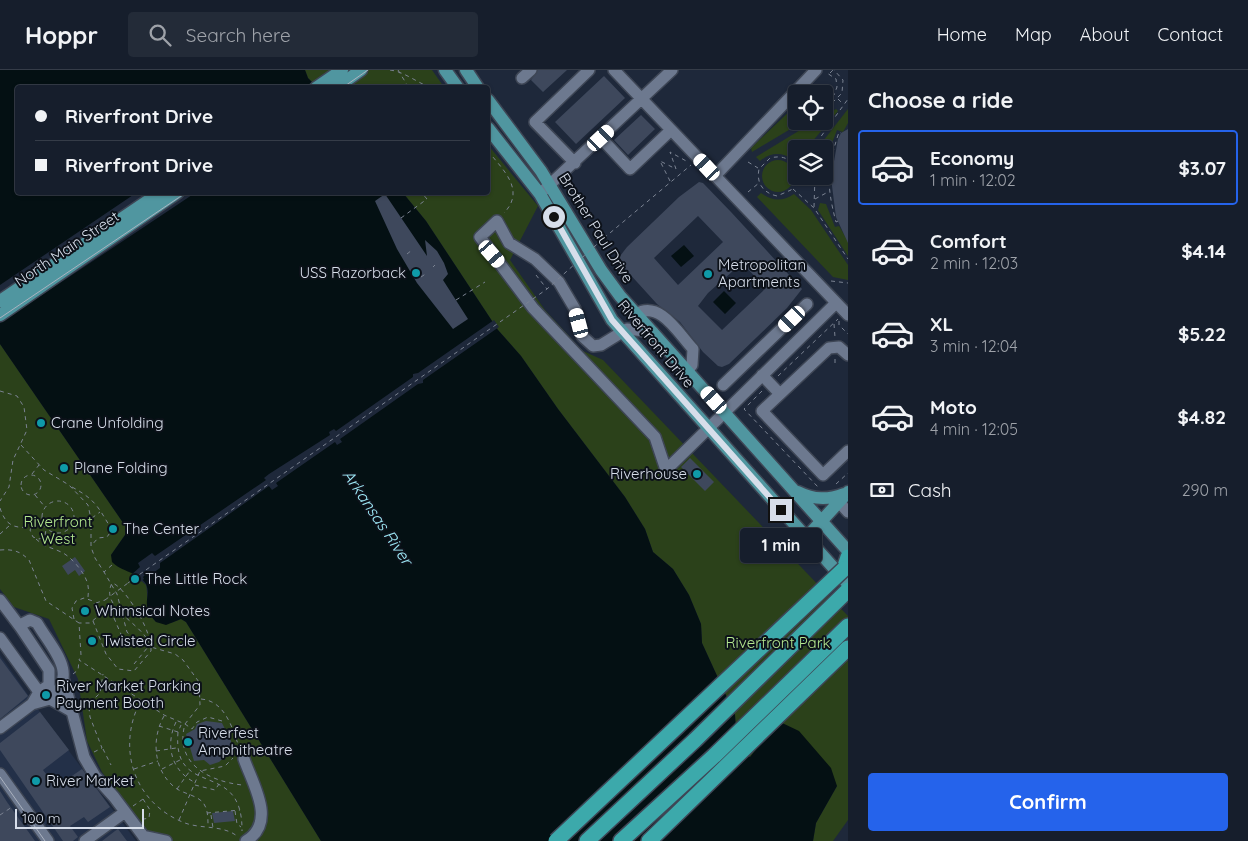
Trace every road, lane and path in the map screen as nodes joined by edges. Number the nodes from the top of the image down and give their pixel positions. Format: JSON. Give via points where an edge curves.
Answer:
{"nodes":[{"id":1,"x":342,"y":70,"type":"edge"},
{"id":2,"x":361,"y":70,"type":"edge"},
{"id":3,"x":390,"y":70,"type":"edge"},
{"id":4,"x":445,"y":70,"type":"edge"},
{"id":5,"x":466,"y":70,"type":"edge"},
{"id":6,"x":589,"y":70,"type":"edge"},
{"id":7,"x":614,"y":70,"type":"edge"},
{"id":8,"x":672,"y":70,"type":"edge"},
{"id":9,"x":834,"y":70,"type":"edge"},
{"id":10,"x":399,"y":71,"type":"edge"},
{"id":11,"x":813,"y":71,"type":"edge"},
{"id":12,"x":830,"y":74,"type":"dead end"},
{"id":13,"x":837,"y":83,"type":"dead end"},
{"id":14,"x":320,"y":85,"type":"edge"},
{"id":15,"x":340,"y":85,"type":"edge"},
{"id":16,"x":407,"y":85,"type":"edge"},
{"id":17,"x":422,"y":85,"type":"edge"},
{"id":18,"x":456,"y":85,"type":"edge"},
{"id":19,"x":476,"y":85,"type":"edge"},
{"id":20,"x":833,"y":94,"type":"edge"},
{"id":21,"x":838,"y":98,"type":"junction"},
{"id":22,"x":642,"y":99,"type":"junction"},
{"id":23,"x":848,"y":99,"type":"edge"},
{"id":24,"x":833,"y":102,"type":"edge"},
{"id":25,"x":842,"y":102,"type":"dead end"},
{"id":26,"x":490,"y":103,"type":"edge"},
{"id":27,"x":672,"y":130,"type":"junction"},
{"id":28,"x":490,"y":131,"type":"edge"},
{"id":29,"x":841,"y":133,"type":"dead end"},
{"id":30,"x":601,"y":138,"type":"junction"},
{"id":31,"x":819,"y":140,"type":"edge"},
{"id":32,"x":833,"y":149,"type":"edge"},
{"id":33,"x":490,"y":154,"type":"edge"},
{"id":34,"x":788,"y":160,"type":"edge"},
{"id":35,"x":688,"y":162,"type":"dead end"},
{"id":36,"x":748,"y":162,"type":"dead end"},
{"id":37,"x":575,"y":163,"type":"junction"},
{"id":38,"x":691,"y":165,"type":"dead end"},
{"id":39,"x":759,"y":168,"type":"junction"},
{"id":40,"x":715,"y":176,"type":"junction"},
{"id":41,"x":670,"y":181,"type":"junction"},
{"id":42,"x":759,"y":183,"type":"junction"},
{"id":43,"x":550,"y":184,"type":"junction"},
{"id":44,"x":794,"y":185,"type":"edge"},
{"id":45,"x":815,"y":185,"type":"edge"},
{"id":46,"x":828,"y":185,"type":"edge"},
{"id":47,"x":793,"y":188,"type":"junction"},
{"id":48,"x":748,"y":192,"type":"dead end"},
{"id":49,"x":828,"y":192,"type":"junction"},
{"id":50,"x":540,"y":194,"type":"junction"},
{"id":51,"x":157,"y":195,"type":"edge"},
{"id":52,"x":174,"y":195,"type":"edge"},
{"id":53,"x":423,"y":195,"type":"edge"},
{"id":54,"x":814,"y":200,"type":"junction"},
{"id":55,"x":814,"y":208,"type":"junction"},
{"id":56,"x":401,"y":218,"type":"dead end"},
{"id":57,"x":497,"y":220,"type":"junction"},
{"id":58,"x":838,"y":221,"type":"dead end"},
{"id":59,"x":412,"y":250,"type":"dead end"},
{"id":60,"x":407,"y":254,"type":"dead end"},
{"id":61,"x":848,"y":259,"type":"edge"},
{"id":62,"x":436,"y":265,"type":"dead end"},
{"id":63,"x":433,"y":267,"type":"dead end"},
{"id":64,"x":427,"y":272,"type":"dead end"},
{"id":65,"x":535,"y":274,"type":"dead end"},
{"id":66,"x":421,"y":277,"type":"dead end"},
{"id":67,"x":832,"y":281,"type":"dead end"},
{"id":68,"x":485,"y":282,"type":"dead end"},
{"id":69,"x":848,"y":283,"type":"edge"},
{"id":70,"x":547,"y":289,"type":"junction"},
{"id":71,"x":456,"y":300,"type":"dead end"},
{"id":72,"x":0,"y":301,"type":"edge"},
{"id":73,"x":836,"y":303,"type":"junction"},
{"id":74,"x":806,"y":304,"type":"dead end"},
{"id":75,"x":636,"y":314,"type":"junction"},
{"id":76,"x":0,"y":315,"type":"edge"},
{"id":77,"x":848,"y":315,"type":"edge"},
{"id":78,"x":792,"y":319,"type":"junction"},
{"id":79,"x":621,"y":331,"type":"junction"},
{"id":80,"x":653,"y":332,"type":"junction"},
{"id":81,"x":805,"y":333,"type":"junction"},
{"id":82,"x":848,"y":334,"type":"edge"},
{"id":83,"x":757,"y":352,"type":"junction"},
{"id":84,"x":848,"y":354,"type":"edge"},
{"id":85,"x":771,"y":367,"type":"junction"},
{"id":86,"x":688,"y":370,"type":"junction"},
{"id":87,"x":766,"y":380,"type":"junction"},
{"id":88,"x":723,"y":385,"type":"dead end"},
{"id":89,"x":0,"y":391,"type":"edge"},
{"id":90,"x":780,"y":394,"type":"junction"},
{"id":91,"x":724,"y":411,"type":"junction"},
{"id":92,"x":707,"y":428,"type":"junction"},
{"id":93,"x":21,"y":445,"type":"junction"},
{"id":94,"x":848,"y":451,"type":"edge"},
{"id":95,"x":40,"y":465,"type":"junction"},
{"id":96,"x":848,"y":473,"type":"edge"},
{"id":97,"x":32,"y":475,"type":"junction"},
{"id":98,"x":69,"y":485,"type":"junction"},
{"id":99,"x":833,"y":488,"type":"dead end"},
{"id":100,"x":794,"y":490,"type":"junction"},
{"id":101,"x":822,"y":491,"type":"dead end"},
{"id":102,"x":34,"y":494,"type":"junction"},
{"id":103,"x":844,"y":496,"type":"edge"},
{"id":104,"x":0,"y":501,"type":"edge"},
{"id":105,"x":0,"y":508,"type":"edge"},
{"id":106,"x":46,"y":508,"type":"junction"},
{"id":107,"x":101,"y":512,"type":"junction"},
{"id":108,"x":848,"y":512,"type":"edge"},
{"id":109,"x":91,"y":519,"type":"junction"},
{"id":110,"x":821,"y":520,"type":"junction"},
{"id":111,"x":43,"y":524,"type":"junction"},
{"id":112,"x":10,"y":525,"type":"junction"},
{"id":113,"x":45,"y":526,"type":"junction"},
{"id":114,"x":31,"y":527,"type":"junction"},
{"id":115,"x":0,"y":534,"type":"edge"},
{"id":116,"x":806,"y":538,"type":"junction"},
{"id":117,"x":36,"y":539,"type":"junction"},
{"id":118,"x":91,"y":546,"type":"junction"},
{"id":119,"x":0,"y":550,"type":"edge"},
{"id":120,"x":848,"y":552,"type":"edge"},
{"id":121,"x":112,"y":565,"type":"dead end"},
{"id":122,"x":847,"y":569,"type":"edge"},
{"id":123,"x":104,"y":572,"type":"junction"},
{"id":124,"x":112,"y":583,"type":"junction"},
{"id":125,"x":848,"y":590,"type":"edge"},
{"id":126,"x":88,"y":598,"type":"junction"},
{"id":127,"x":0,"y":600,"type":"edge"},
{"id":128,"x":96,"y":604,"type":"junction"},
{"id":129,"x":122,"y":616,"type":"junction"},
{"id":130,"x":114,"y":618,"type":"dead end"},
{"id":131,"x":75,"y":619,"type":"junction"},
{"id":132,"x":93,"y":621,"type":"junction"},
{"id":133,"x":79,"y":623,"type":"junction"},
{"id":134,"x":848,"y":626,"type":"edge"},
{"id":135,"x":21,"y":628,"type":"junction"},
{"id":136,"x":130,"y":636,"type":"junction"},
{"id":137,"x":0,"y":638,"type":"edge"},
{"id":138,"x":149,"y":640,"type":"junction"},
{"id":139,"x":150,"y":647,"type":"junction"},
{"id":140,"x":844,"y":652,"type":"edge"},
{"id":141,"x":134,"y":664,"type":"dead end"},
{"id":142,"x":103,"y":674,"type":"junction"},
{"id":143,"x":64,"y":680,"type":"junction"},
{"id":144,"x":39,"y":692,"type":"junction"},
{"id":145,"x":50,"y":699,"type":"junction"},
{"id":146,"x":201,"y":699,"type":"junction"},
{"id":147,"x":141,"y":700,"type":"junction"},
{"id":148,"x":32,"y":704,"type":"junction"},
{"id":149,"x":71,"y":711,"type":"junction"},
{"id":150,"x":164,"y":715,"type":"junction"},
{"id":151,"x":176,"y":721,"type":"junction"},
{"id":152,"x":222,"y":721,"type":"dead end"},
{"id":153,"x":181,"y":724,"type":"junction"},
{"id":154,"x":185,"y":724,"type":"junction"},
{"id":155,"x":158,"y":726,"type":"junction"},
{"id":156,"x":0,"y":728,"type":"edge"},
{"id":157,"x":172,"y":730,"type":"junction"},
{"id":158,"x":178,"y":732,"type":"junction"},
{"id":159,"x":102,"y":748,"type":"junction"},
{"id":160,"x":177,"y":748,"type":"junction"},
{"id":161,"x":170,"y":749,"type":"junction"},
{"id":162,"x":156,"y":751,"type":"junction"},
{"id":163,"x":84,"y":757,"type":"junction"},
{"id":164,"x":238,"y":758,"type":"junction"},
{"id":165,"x":181,"y":760,"type":"junction"},
{"id":166,"x":158,"y":761,"type":"junction"},
{"id":167,"x":174,"y":763,"type":"junction"},
{"id":168,"x":111,"y":765,"type":"dead end"},
{"id":169,"x":133,"y":769,"type":"junction"},
{"id":170,"x":162,"y":769,"type":"junction"},
{"id":171,"x":200,"y":771,"type":"junction"},
{"id":172,"x":190,"y":772,"type":"junction"},
{"id":173,"x":0,"y":774,"type":"edge"},
{"id":174,"x":198,"y":776,"type":"junction"},
{"id":175,"x":185,"y":777,"type":"junction"},
{"id":176,"x":253,"y":783,"type":"junction"},
{"id":177,"x":194,"y":784,"type":"junction"},
{"id":178,"x":220,"y":784,"type":"junction"},
{"id":179,"x":177,"y":788,"type":"junction"},
{"id":180,"x":190,"y":795,"type":"junction"},
{"id":181,"x":147,"y":796,"type":"junction"},
{"id":182,"x":143,"y":799,"type":"junction"},
{"id":183,"x":14,"y":806,"type":"dead end"},
{"id":184,"x":241,"y":810,"type":"junction"},
{"id":185,"x":235,"y":811,"type":"dead end"},
{"id":186,"x":125,"y":812,"type":"junction"},
{"id":187,"x":207,"y":813,"type":"junction"},
{"id":188,"x":0,"y":815,"type":"edge"},
{"id":189,"x":211,"y":815,"type":"dead end"},
{"id":190,"x":178,"y":820,"type":"junction"},
{"id":191,"x":208,"y":828,"type":"junction"},
{"id":192,"x":242,"y":828,"type":"junction"},
{"id":193,"x":213,"y":829,"type":"junction"},
{"id":194,"x":145,"y":839,"type":"edge"},
{"id":195,"x":242,"y":840,"type":"edge"},
{"id":196,"x":48,"y":841,"type":"edge"},
{"id":197,"x":85,"y":841,"type":"edge"},
{"id":198,"x":166,"y":841,"type":"edge"},
{"id":199,"x":556,"y":841,"type":"edge"},
{"id":200,"x":587,"y":841,"type":"edge"},
{"id":201,"x":621,"y":841,"type":"edge"},
{"id":202,"x":649,"y":841,"type":"edge"}],
"edges":[{"from":1,"to":14,"type":"main road"},
{"from":2,"to":15,"type":"main road"},
{"from":3,"to":10,"type":"path"},
{"from":4,"to":18,"type":"main road"},
{"from":5,"to":19,"type":"main road"},
{"from":6,"to":37,"type":"street","via":[[536,122]]},
{"from":7,"to":22,"type":"street"},
{"from":8,"to":22,"type":"street"},
{"from":9,"to":12,"type":"path"},
{"from":9,"to":21,"type":"path","via":[[842,80],[842,93]]},
{"from":10,"to":16,"type":"path"},
{"from":10,"to":17,"type":"path"},
{"from":11,"to":40,"type":"street"},
{"from":13,"to":20,"type":"path"},
{"from":21,"to":24,"type":"path"},
{"from":21,"to":25,"type":"path"},
{"from":22,"to":27,"type":"street"},
{"from":22,"to":30,"type":"street"},
{"from":23,"to":31,"type":"path"},
{"from":26,"to":43,"type":"main road","name":"Brother Paul Drive"},
{"from":27,"to":30,"type":"street","via":[[630,169]]},
{"from":27,"to":40,"type":"street"},
{"from":28,"to":50,"type":"main road","name":"Riverfront Drive"},
{"from":29,"to":32,"type":"path"},
{"from":30,"to":37,"type":"street"},
{"from":33,"to":57,"type":"path","via":[[508,176],[515,196],[510,207]]},
{"from":34,"to":39,"type":"path","via":[[778,156],[763,162]]},
{"from":35,"to":41,"type":"path","via":[[670,152],[676,169],[660,161]]},
{"from":36,"to":39,"type":"path"},
{"from":37,"to":43,"type":"street"},
{"from":38,"to":41,"type":"path"},
{"from":39,"to":42,"type":"path"},
{"from":40,"to":73,"type":"street"},
{"from":41,"to":70,"type":"path","bridge":true},
{"from":42,"to":47,"type":"path","via":[[763,190],[778,196]]},
{"from":42,"to":48,"type":"path"},
{"from":43,"to":50,"type":"street"},
{"from":43,"to":75,"type":"main road","name":"Brother Paul Drive","via":[[610,284]]},
{"from":44,"to":47,"type":"path"},
{"from":45,"to":54,"type":"path"},
{"from":46,"to":49,"type":"path"},
{"from":47,"to":55,"type":"path"},
{"from":49,"to":54,"type":"path"},
{"from":49,"to":58,"type":"path"},
{"from":50,"to":79,"type":"main road","name":"Riverfront Drive","via":[[600,301]]},
{"from":51,"to":72,"type":"main road","name":"North Main Street"},
{"from":52,"to":76,"type":"main road","name":"North Main Street"},
{"from":53,"to":56,"type":"path","via":[[426,199]]},
{"from":54,"to":55,"type":"path"},
{"from":55,"to":61,"type":"path"},
{"from":57,"to":79,"type":"street","via":[[509,243],[535,259],[559,282],[575,309],[586,342],[593,346],[601,345]]},
{"from":57,"to":92,"type":"street","via":[[480,237],[541,318],[655,437],[666,470]]},
{"from":59,"to":60,"type":"path"},
{"from":62,"to":63,"type":"path"},
{"from":64,"to":66,"type":"path"},
{"from":65,"to":70,"type":"path"},
{"from":67,"to":69,"type":"path"},
{"from":68,"to":71,"type":"path"},
{"from":70,"to":128,"type":"path","bridge":true},
{"from":73,"to":77,"type":"street"},
{"from":73,"to":81,"type":"street"},
{"from":74,"to":78,"type":"street"},
{"from":75,"to":80,"type":"main road","name":"Brother Paul Drive"},
{"from":75,"to":86,"type":"street","via":[[651,309],[660,313],[693,348],[692,365]]},
{"from":78,"to":81,"type":"street"},
{"from":78,"to":83,"type":"street"},
{"from":79,"to":80,"type":"street","via":[[630,328]]},
{"from":79,"to":92,"type":"main road","name":"Riverfront Drive"},
{"from":80,"to":86,"type":"main road","name":"Brother Paul Drive"},
{"from":81,"to":85,"type":"street"},
{"from":82,"to":87,"type":"path","via":[[839,325],[839,318]]},
{"from":83,"to":85,"type":"street"},
{"from":83,"to":88,"type":"street"},
{"from":84,"to":90,"type":"street","via":[[839,347],[829,348]]},
{"from":85,"to":87,"type":"street"},
{"from":86,"to":91,"type":"main road","name":"Brother Paul Drive"},
{"from":87,"to":90,"type":"street"},
{"from":87,"to":91,"type":"street"},
{"from":87,"to":101,"type":"path","via":[[744,409]]},
{"from":89,"to":93,"type":"path","via":[[18,396],[24,406],[27,430]]},
{"from":90,"to":94,"type":"street","via":[[762,411],[823,475]]},
{"from":91,"to":92,"type":"street"},
{"from":91,"to":100,"type":"main road"},
{"from":92,"to":116,"type":"main road","name":"Riverfront Drive"},
{"from":93,"to":95,"type":"path"},
{"from":93,"to":104,"type":"path","via":[[13,460],[12,480]]},
{"from":95,"to":97,"type":"path"},
{"from":95,"to":98,"type":"path"},
{"from":96,"to":99,"type":"path"},
{"from":97,"to":102,"type":"path","via":[[41,484]]},
{"from":97,"to":102,"type":"path","via":[[25,477],[20,485],[26,494]]},
{"from":98,"to":107,"type":"path","via":[[90,496]]},
{"from":98,"to":109,"type":"path","via":[[88,505]]},
{"from":100,"to":103,"type":"main road","via":[[813,498]]},
{"from":100,"to":110,"type":"main road"},
{"from":102,"to":106,"type":"path"},
{"from":103,"to":108,"type":"street"},
{"from":103,"to":110,"type":"main road"},
{"from":105,"to":112,"type":"path"},
{"from":106,"to":113,"type":"path","via":[[42,517]]},
{"from":106,"to":113,"type":"path","via":[[54,502],[64,502],[74,518],[71,527],[63,532],[53,532]]},
{"from":107,"to":109,"type":"path"},
{"from":107,"to":118,"type":"path","via":[[112,530],[107,537],[98,538]]},
{"from":109,"to":118,"type":"path"},
{"from":110,"to":116,"type":"main road"},
{"from":110,"to":120,"type":"main road"},
{"from":111,"to":113,"type":"path"},
{"from":111,"to":114,"type":"path","via":[[35,523]]},
{"from":111,"to":117,"type":"path","via":[[45,536]]},
{"from":112,"to":114,"type":"path"},
{"from":112,"to":115,"type":"path"},
{"from":114,"to":117,"type":"path","via":[[31,535]]},
{"from":116,"to":122,"type":"main road","name":"Riverfront Drive"},
{"from":117,"to":126,"type":"path","via":[[70,558],[85,577]]},
{"from":118,"to":123,"type":"path"},
{"from":119,"to":131,"type":"path","via":[[14,549],[24,555],[46,600]]},
{"from":121,"to":123,"type":"path"},
{"from":122,"to":199,"type":"highway","bridge":true},
{"from":123,"to":124,"type":"path"},
{"from":124,"to":129,"type":"path"},
{"from":124,"to":129,"type":"path","via":[[110,596]]},
{"from":124,"to":138,"type":"path","via":[[124,591],[142,617]]},
{"from":125,"to":200,"type":"highway"},
{"from":126,"to":128,"type":"path"},
{"from":126,"to":131,"type":"path","via":[[74,604],[72,612]]},
{"from":127,"to":135,"type":"street"},
{"from":128,"to":132,"type":"path","via":[[98,611]]},
{"from":129,"to":136,"type":"path"},
{"from":129,"to":138,"type":"path","via":[[144,632]]},
{"from":130,"to":136,"type":"path","via":[[123,639]]},
{"from":131,"to":133,"type":"path"},
{"from":132,"to":133,"type":"path"},
{"from":132,"to":139,"type":"path","via":[[106,654],[118,669],[134,671],[146,658]]},
{"from":133,"to":142,"type":"path","via":[[79,660]]},
{"from":134,"to":201,"type":"highway"},
{"from":135,"to":143,"type":"street","via":[[30,620],[37,623],[64,670]]},
{"from":135,"to":144,"type":"street","via":[[48,670],[49,685]]},
{"from":136,"to":139,"type":"path"},
{"from":137,"to":144,"type":"street"},
{"from":138,"to":139,"type":"path"},
{"from":139,"to":141,"type":"path"},
{"from":139,"to":146,"type":"path","via":[[175,654],[183,660],[199,682]]},
{"from":140,"to":202,"type":"highway"},
{"from":142,"to":147,"type":"path"},
{"from":142,"to":159,"type":"path","via":[[100,693],[90,708],[90,717]]},
{"from":143,"to":145,"type":"street","via":[[59,692]]},
{"from":143,"to":149,"type":"street"},
{"from":144,"to":148,"type":"street"},
{"from":145,"to":148,"type":"street"},
{"from":145,"to":149,"type":"street"},
{"from":146,"to":154,"type":"path","via":[[197,712]]},
{"from":146,"to":164,"type":"path","via":[[210,700],[224,712]]},
{"from":147,"to":150,"type":"path"},
{"from":147,"to":169,"type":"path","via":[[130,728]]},
{"from":148,"to":156,"type":"street"},
{"from":149,"to":163,"type":"street"},
{"from":150,"to":151,"type":"path"},
{"from":150,"to":155,"type":"path"},
{"from":151,"to":153,"type":"path"},
{"from":151,"to":157,"type":"path"},
{"from":152,"to":154,"type":"path","via":[[204,718],[192,729]]},
{"from":153,"to":154,"type":"path"},
{"from":153,"to":158,"type":"path"},
{"from":154,"to":171,"type":"path","via":[[186,753],[190,763]]},
{"from":155,"to":157,"type":"path"},
{"from":155,"to":162,"type":"path"},
{"from":157,"to":158,"type":"path"},
{"from":157,"to":161,"type":"path"},
{"from":158,"to":160,"type":"path"},
{"from":159,"to":163,"type":"path"},
{"from":159,"to":168,"type":"path"},
{"from":160,"to":161,"type":"path"},
{"from":160,"to":165,"type":"path"},
{"from":161,"to":162,"type":"path"},
{"from":161,"to":167,"type":"path"},
{"from":162,"to":166,"type":"path"},
{"from":163,"to":186,"type":"street","via":[[95,776]]},
{"from":164,"to":171,"type":"path","via":[[225,766]]},
{"from":164,"to":176,"type":"street"},
{"from":165,"to":167,"type":"path"},
{"from":165,"to":172,"type":"path"},
{"from":166,"to":169,"type":"path"},
{"from":166,"to":170,"type":"path"},
{"from":167,"to":170,"type":"path"},
{"from":167,"to":175,"type":"path"},
{"from":169,"to":181,"type":"path"},
{"from":170,"to":179,"type":"path"},
{"from":171,"to":174,"type":"path"},
{"from":171,"to":176,"type":"path","via":[[230,783]]},
{"from":172,"to":174,"type":"path"},
{"from":172,"to":175,"type":"path"},
{"from":173,"to":196,"type":"street"},
{"from":174,"to":177,"type":"path"},
{"from":174,"to":178,"type":"path"},
{"from":175,"to":177,"type":"path"},
{"from":175,"to":179,"type":"path"},
{"from":176,"to":195,"type":"street","via":[[262,816],[254,836]]},
{"from":177,"to":178,"type":"path","via":[[210,791]]},
{"from":177,"to":180,"type":"path"},
{"from":178,"to":184,"type":"path","via":[[232,792]]},
{"from":179,"to":180,"type":"path"},
{"from":180,"to":187,"type":"path","via":[[202,801]]},
{"from":180,"to":190,"type":"path"},
{"from":181,"to":182,"type":"path"},
{"from":181,"to":190,"type":"path","via":[[157,807]]},
{"from":182,"to":186,"type":"path"},
{"from":182,"to":186,"type":"path","via":[[150,810],[148,819],[139,819]]},
{"from":183,"to":188,"type":"path"},
{"from":184,"to":187,"type":"path"},
{"from":184,"to":192,"type":"path"},
{"from":185,"to":192,"type":"path","via":[[237,824]]},
{"from":186,"to":194,"type":"street"},
{"from":186,"to":197,"type":"street"},
{"from":187,"to":191,"type":"path"},
{"from":189,"to":193,"type":"path"},
{"from":190,"to":191,"type":"path"},
{"from":191,"to":193,"type":"path"},
{"from":192,"to":195,"type":"path"},
{"from":193,"to":195,"type":"path","via":[[233,833]]},
{"from":194,"to":198,"type":"street"}]}
